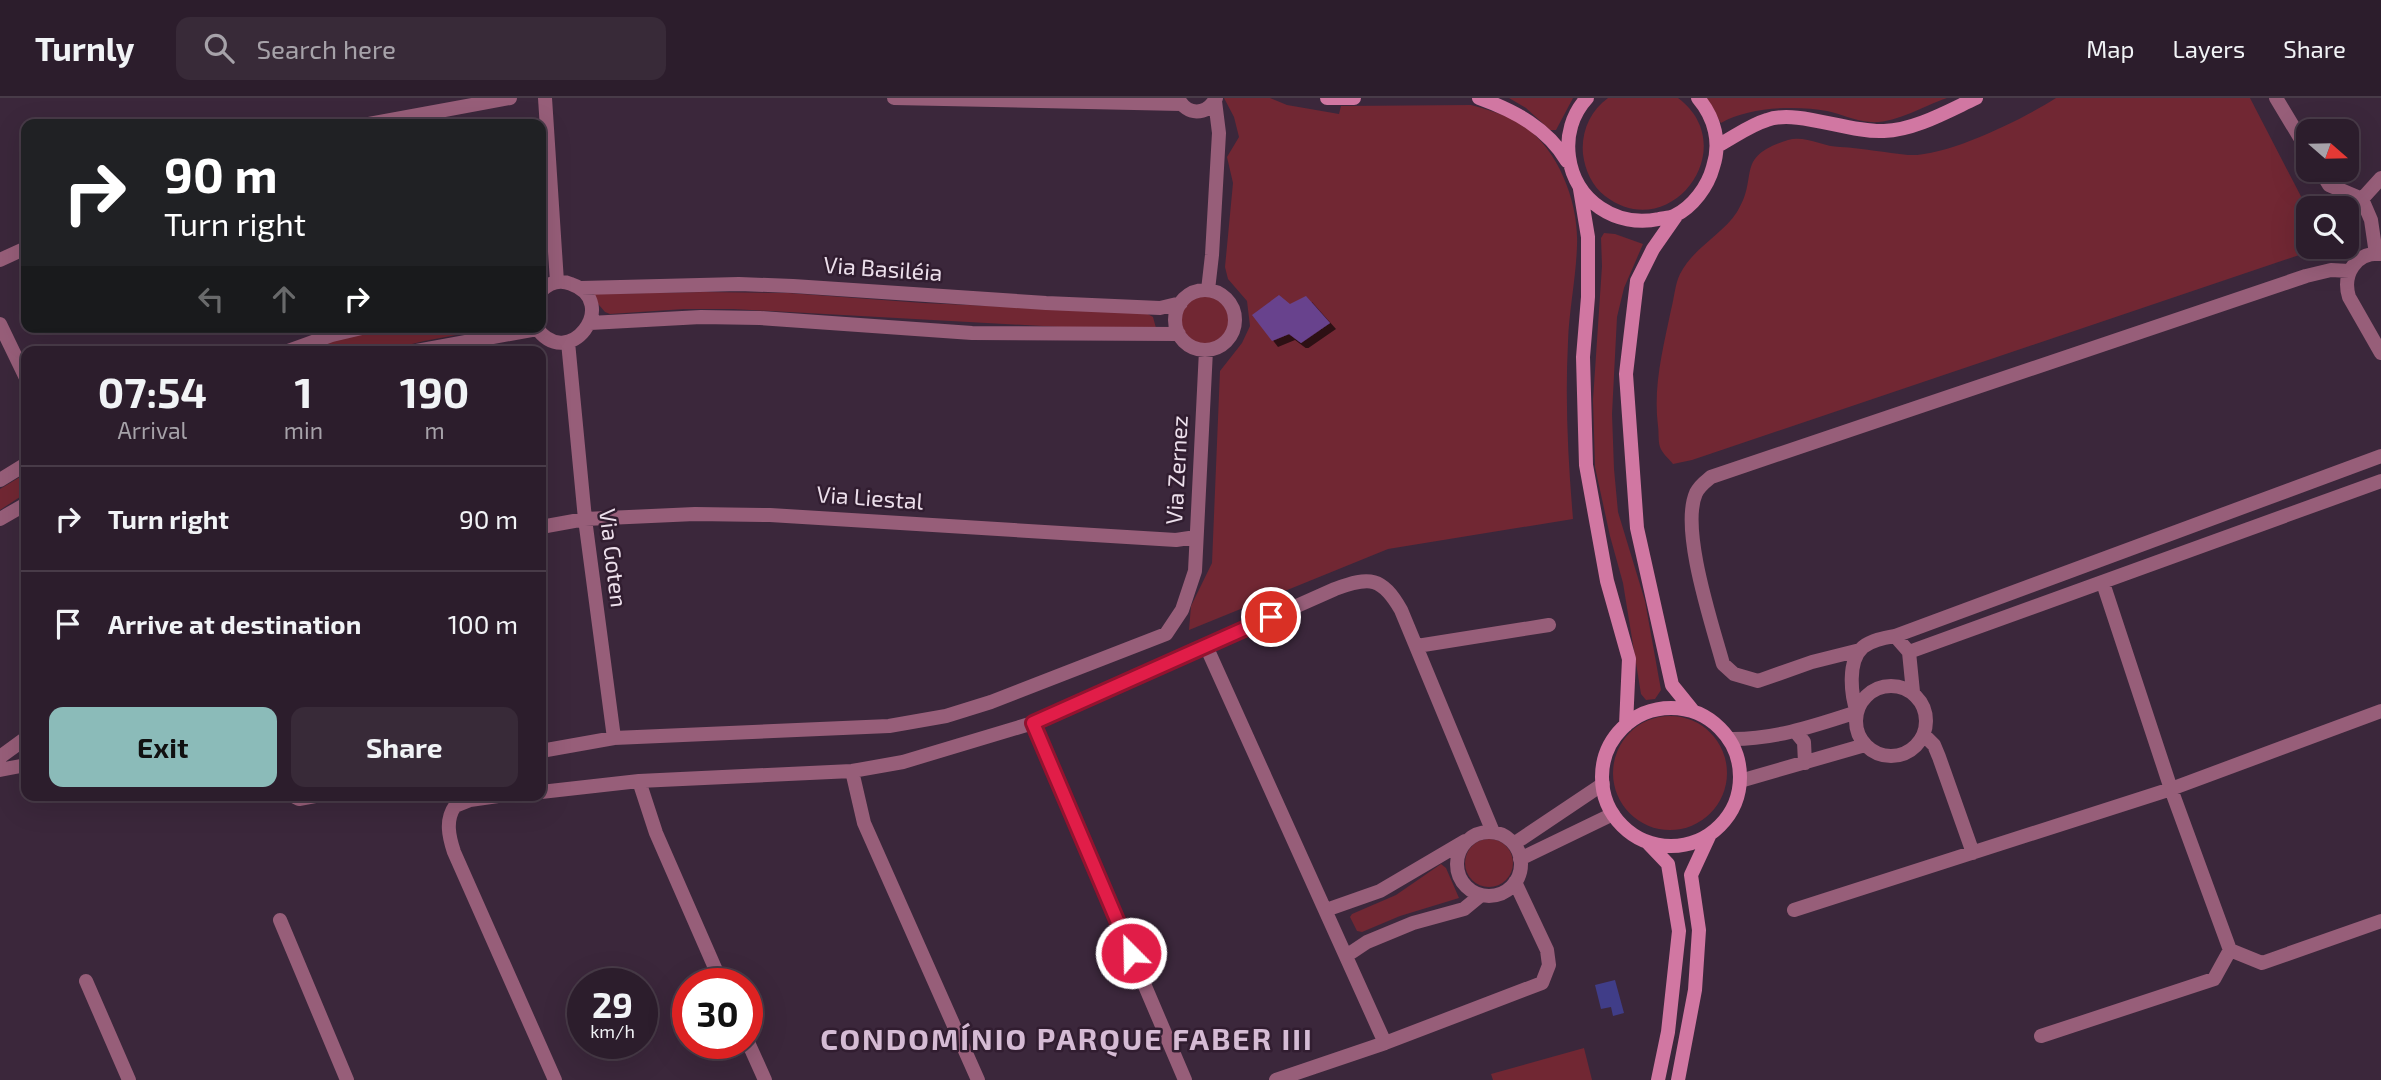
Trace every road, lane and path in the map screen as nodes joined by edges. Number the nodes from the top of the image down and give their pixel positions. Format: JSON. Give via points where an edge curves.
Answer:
{"nodes":[{"id":1,"x":510,"y":98,"type":"edge"},
{"id":2,"x":545,"y":98,"type":"edge"},
{"id":3,"x":894,"y":98,"type":"edge"},
{"id":4,"x":1479,"y":98,"type":"edge"},
{"id":5,"x":1587,"y":98,"type":"edge"},
{"id":6,"x":1698,"y":98,"type":"edge"},
{"id":7,"x":1976,"y":98,"type":"edge"},
{"id":8,"x":2276,"y":98,"type":"edge"},
{"id":9,"x":1215,"y":100,"type":"edge"},
{"id":10,"x":1179,"y":101,"type":"edge"},
{"id":11,"x":396,"y":119,"type":"edge"},
{"id":12,"x":2296,"y":131,"type":"edge"},
{"id":13,"x":1719,"y":145,"type":"junction"},
{"id":14,"x":1571,"y":169,"type":"junction"},
{"id":15,"x":2381,"y":178,"type":"edge"},
{"id":16,"x":2328,"y":182,"type":"edge"},
{"id":17,"x":1580,"y":189,"type":"junction"},
{"id":18,"x":2362,"y":199,"type":"junction"},
{"id":19,"x":1676,"y":216,"type":"junction"},
{"id":20,"x":21,"y":250,"type":"edge"},
{"id":21,"x":2379,"y":254,"type":"edge"},
{"id":22,"x":0,"y":260,"type":"edge"},
{"id":23,"x":2349,"y":271,"type":"junction"},
{"id":24,"x":557,"y":282,"type":"junction"},
{"id":25,"x":546,"y":288,"type":"edge"},
{"id":26,"x":581,"y":288,"type":"junction"},
{"id":27,"x":1208,"y":290,"type":"junction"},
{"id":28,"x":1181,"y":303,"type":"junction"},
{"id":29,"x":590,"y":323,"type":"junction"},
{"id":30,"x":0,"y":324,"type":"edge"},
{"id":31,"x":340,"y":333,"type":"edge"},
{"id":32,"x":510,"y":333,"type":"edge"},
{"id":33,"x":541,"y":333,"type":"edge"},
{"id":34,"x":1179,"y":334,"type":"junction"},
{"id":35,"x":568,"y":342,"type":"junction"},
{"id":36,"x":302,"y":346,"type":"edge"},
{"id":37,"x":442,"y":346,"type":"edge"},
{"id":38,"x":1206,"y":350,"type":"junction"},
{"id":39,"x":2381,"y":353,"type":"edge"},
{"id":40,"x":21,"y":368,"type":"edge"},
{"id":41,"x":2381,"y":456,"type":"edge"},
{"id":42,"x":21,"y":467,"type":"edge"},
{"id":43,"x":0,"y":480,"type":"edge"},
{"id":44,"x":2381,"y":481,"type":"edge"},
{"id":45,"x":21,"y":507,"type":"edge"},
{"id":46,"x":0,"y":519,"type":"edge"},
{"id":47,"x":585,"y":519,"type":"junction"},
{"id":48,"x":546,"y":526,"type":"edge"},
{"id":49,"x":1196,"y":537,"type":"junction"},
{"id":50,"x":2104,"y":583,"type":"junction"},
{"id":51,"x":1549,"y":625,"type":"dead end"},
{"id":52,"x":1895,"y":636,"type":"junction"},
{"id":53,"x":1206,"y":646,"type":"junction"},
{"id":54,"x":1417,"y":646,"type":"junction"},
{"id":55,"x":1860,"y":650,"type":"junction"},
{"id":56,"x":1909,"y":652,"type":"junction"},
{"id":57,"x":1913,"y":692,"type":"junction"},
{"id":58,"x":1693,"y":711,"type":"junction"},
{"id":59,"x":2381,"y":711,"type":"edge"},
{"id":60,"x":1857,"y":712,"type":"junction"},
{"id":61,"x":1033,"y":723,"type":"junction"},
{"id":62,"x":1626,"y":725,"type":"junction"},
{"id":63,"x":1796,"y":731,"type":"junction"},
{"id":64,"x":1923,"y":735,"type":"junction"},
{"id":65,"x":614,"y":738,"type":"junction"},
{"id":66,"x":1728,"y":739,"type":"junction"},
{"id":67,"x":21,"y":742,"type":"edge"},
{"id":68,"x":1865,"y":745,"type":"junction"},
{"id":69,"x":546,"y":750,"type":"edge"},
{"id":70,"x":0,"y":757,"type":"edge"},
{"id":71,"x":1805,"y":763,"type":"junction"},
{"id":72,"x":21,"y":766,"type":"edge"},
{"id":73,"x":0,"y":770,"type":"edge"},
{"id":74,"x":852,"y":771,"type":"junction"},
{"id":75,"x":639,"y":780,"type":"junction"},
{"id":76,"x":1740,"y":781,"type":"junction"},
{"id":77,"x":1603,"y":784,"type":"junction"},
{"id":78,"x":2171,"y":789,"type":"junction"},
{"id":79,"x":546,"y":791,"type":"edge"},
{"id":80,"x":468,"y":801,"type":"edge"},
{"id":81,"x":1613,"y":814,"type":"junction"},
{"id":82,"x":1493,"y":832,"type":"junction"},
{"id":83,"x":1710,"y":834,"type":"junction"},
{"id":84,"x":1466,"y":840,"type":"junction"},
{"id":85,"x":1646,"y":841,"type":"junction"},
{"id":86,"x":1515,"y":843,"type":"junction"},
{"id":87,"x":1973,"y":853,"type":"junction"},
{"id":88,"x":1520,"y":859,"type":"junction"},
{"id":89,"x":1515,"y":882,"type":"junction"},
{"id":90,"x":1481,"y":895,"type":"junction"},
{"id":91,"x":1794,"y":910,"type":"dead end"},
{"id":92,"x":1326,"y":911,"type":"junction"},
{"id":93,"x":280,"y":920,"type":"dead end"},
{"id":94,"x":2381,"y":921,"type":"edge"},
{"id":95,"x":2230,"y":950,"type":"junction"},
{"id":96,"x":1346,"y":956,"type":"junction"},
{"id":97,"x":715,"y":968,"type":"edge"},
{"id":98,"x":86,"y":981,"type":"dead end"},
{"id":99,"x":2041,"y":1036,"type":"dead end"},
{"id":100,"x":1385,"y":1043,"type":"junction"},
{"id":101,"x":756,"y":1059,"type":"edge"},
{"id":102,"x":129,"y":1080,"type":"edge"},
{"id":103,"x":347,"y":1080,"type":"edge"},
{"id":104,"x":555,"y":1080,"type":"edge"},
{"id":105,"x":765,"y":1080,"type":"edge"},
{"id":106,"x":978,"y":1080,"type":"edge"},
{"id":107,"x":1185,"y":1080,"type":"edge"},
{"id":108,"x":1276,"y":1080,"type":"edge"},
{"id":109,"x":1658,"y":1080,"type":"edge"},
{"id":110,"x":1678,"y":1080,"type":"edge"}],
"edges":[{"from":1,"to":11,"type":"street"},
{"from":2,"to":24,"type":"street"},
{"from":3,"to":10,"type":"street"},
{"from":4,"to":14,"type":"street","via":[[1521,115],[1558,146]]},
{"from":5,"to":14,"type":"street","via":[[1570,131]]},
{"from":6,"to":13,"type":"street"},
{"from":7,"to":13,"type":"street","via":[[1909,127],[1887,131],[1805,119],[1768,119]]},
{"from":8,"to":12,"type":"street"},
{"from":9,"to":10,"type":"street","via":[[1199,112],[1186,109]]},
{"from":9,"to":27,"type":"street","via":[[1219,133]]},
{"from":13,"to":19,"type":"street","via":[[1710,178]]},
{"from":14,"to":17,"type":"street"},
{"from":15,"to":18,"type":"street"},
{"from":16,"to":18,"type":"street"},
{"from":17,"to":19,"type":"street","via":[[1605,212],[1619,218],[1650,221]]},
{"from":17,"to":62,"type":"street","via":[[1588,237],[1583,357],[1586,465],[1607,581],[1629,659]]},
{"from":18,"to":21,"type":"street"},
{"from":19,"to":58,"type":"street","via":[[1637,281],[1626,374],[1637,528],[1672,685]]},
{"from":20,"to":22,"type":"street"},
{"from":21,"to":23,"type":"street","via":[[2360,259]]},
{"from":23,"to":39,"type":"street","via":[[2349,297]]},
{"from":23,"to":55,"type":"street","via":[[2306,276],[1711,477],[1700,486],[1691,511],[1697,568],[1723,664],[1734,674],[1758,681]]},
{"from":24,"to":25,"type":"street"},
{"from":24,"to":26,"type":"street","name":"Via Basiléia"},
{"from":26,"to":28,"type":"street","name":"Via Basiléia","via":[[739,284],[1109,306],[1160,308]]},
{"from":26,"to":29,"type":"street","via":[[591,303]]},
{"from":27,"to":28,"type":"street","via":[[1193,293]]},
{"from":27,"to":38,"type":"street","via":[[1229,301],[1235,325],[1228,340]]},
{"from":28,"to":34,"type":"street","via":[[1176,318]]},
{"from":29,"to":34,"type":"street","via":[[760,318],[972,333]]},
{"from":29,"to":35,"type":"street"},
{"from":30,"to":40,"type":"street"},
{"from":31,"to":36,"type":"street"},
{"from":32,"to":37,"type":"street"},
{"from":33,"to":35,"type":"street","via":[[549,340]]},
{"from":34,"to":38,"type":"street","via":[[1190,345]]},
{"from":35,"to":47,"type":"street","name":"Via Goten"},
{"from":38,"to":49,"type":"street","name":"Via Zernez"},
{"from":41,"to":52,"type":"street"},
{"from":42,"to":43,"type":"street"},
{"from":44,"to":50,"type":"street"},
{"from":45,"to":46,"type":"street"},
{"from":47,"to":48,"type":"street","name":"Via Liestal"},
{"from":47,"to":49,"type":"street","name":"Via Liestal","via":[[770,514],[1176,540]]},
{"from":47,"to":65,"type":"street","name":"Via Goten"},
{"from":49,"to":65,"type":"street","name":"Via Zernez","via":[[1189,593],[1166,634],[1040,684],[946,716],[889,726]]},
{"from":50,"to":56,"type":"street"},
{"from":50,"to":78,"type":"street"},
{"from":51,"to":54,"type":"street"},
{"from":52,"to":55,"type":"street"},
{"from":52,"to":56,"type":"street"},
{"from":53,"to":54,"type":"street","via":[[1335,589],[1368,580],[1387,587]]},
{"from":53,"to":61,"type":"street"},
{"from":53,"to":92,"type":"street"},
{"from":54,"to":82,"type":"street"},
{"from":55,"to":60,"type":"street","via":[[1852,689]]},
{"from":56,"to":57,"type":"street"},
{"from":57,"to":60,"type":"street","via":[[1891,685],[1880,687],[1861,701]]},
{"from":57,"to":64,"type":"street","via":[[1925,712]]},
{"from":58,"to":62,"type":"street","via":[[1658,709]]},
{"from":58,"to":66,"type":"street","via":[[1718,726]]},
{"from":59,"to":78,"type":"street"},
{"from":60,"to":63,"type":"street"},
{"from":60,"to":68,"type":"street","via":[[1858,735]]},
{"from":61,"to":74,"type":"street","via":[[903,762]]},
{"from":61,"to":107,"type":"street"},
{"from":62,"to":77,"type":"street","via":[[1607,751]]},
{"from":63,"to":66,"type":"street","via":[[1753,740]]},
{"from":63,"to":71,"type":"street","via":[[1804,742]]},
{"from":64,"to":68,"type":"street","via":[[1917,745],[1897,756],[1885,756]]},
{"from":64,"to":87,"type":"street","via":[[1934,745]]},
{"from":65,"to":69,"type":"street","name":"Via Zernez"},
{"from":66,"to":76,"type":"street"},
{"from":67,"to":70,"type":"street"},
{"from":68,"to":71,"type":"street"},
{"from":71,"to":76,"type":"street"},
{"from":72,"to":73,"type":"street"},
{"from":74,"to":75,"type":"street"},
{"from":74,"to":106,"type":"street","via":[[864,823]]},
{"from":75,"to":79,"type":"street"},
{"from":75,"to":97,"type":"street","via":[[656,833]]},
{"from":76,"to":83,"type":"street","via":[[1726,819]]},
{"from":77,"to":81,"type":"street"},
{"from":77,"to":86,"type":"street"},
{"from":78,"to":87,"type":"street"},
{"from":78,"to":95,"type":"street"},
{"from":80,"to":104,"type":"street","via":[[455,806],[449,818],[454,852]]},
{"from":81,"to":85,"type":"street","via":[[1628,831]]},
{"from":81,"to":88,"type":"street"},
{"from":82,"to":84,"type":"street"},
{"from":82,"to":86,"type":"street"},
{"from":83,"to":85,"type":"street","via":[[1690,844]]},
{"from":83,"to":110,"type":"street","via":[[1691,876],[1699,930],[1695,990]]},
{"from":84,"to":90,"type":"street","via":[[1457,857],[1459,877]]},
{"from":84,"to":92,"type":"street","via":[[1380,891]]},
{"from":85,"to":109,"type":"street","via":[[1668,864],[1679,931]]},
{"from":86,"to":88,"type":"street"},
{"from":87,"to":91,"type":"street"},
{"from":88,"to":89,"type":"street","via":[[1522,868]]},
{"from":89,"to":90,"type":"street","via":[[1500,894]]},
{"from":89,"to":100,"type":"street","via":[[1547,950],[1549,965],[1542,983]]},
{"from":90,"to":96,"type":"street","via":[[1464,909],[1413,923]]},
{"from":92,"to":96,"type":"street"},
{"from":93,"to":103,"type":"street"},
{"from":94,"to":95,"type":"street","via":[[2262,963]]},
{"from":95,"to":99,"type":"street","via":[[2214,979]]},
{"from":96,"to":100,"type":"street"},
{"from":98,"to":102,"type":"street"},
{"from":100,"to":108,"type":"street"},
{"from":101,"to":105,"type":"street"}]}
